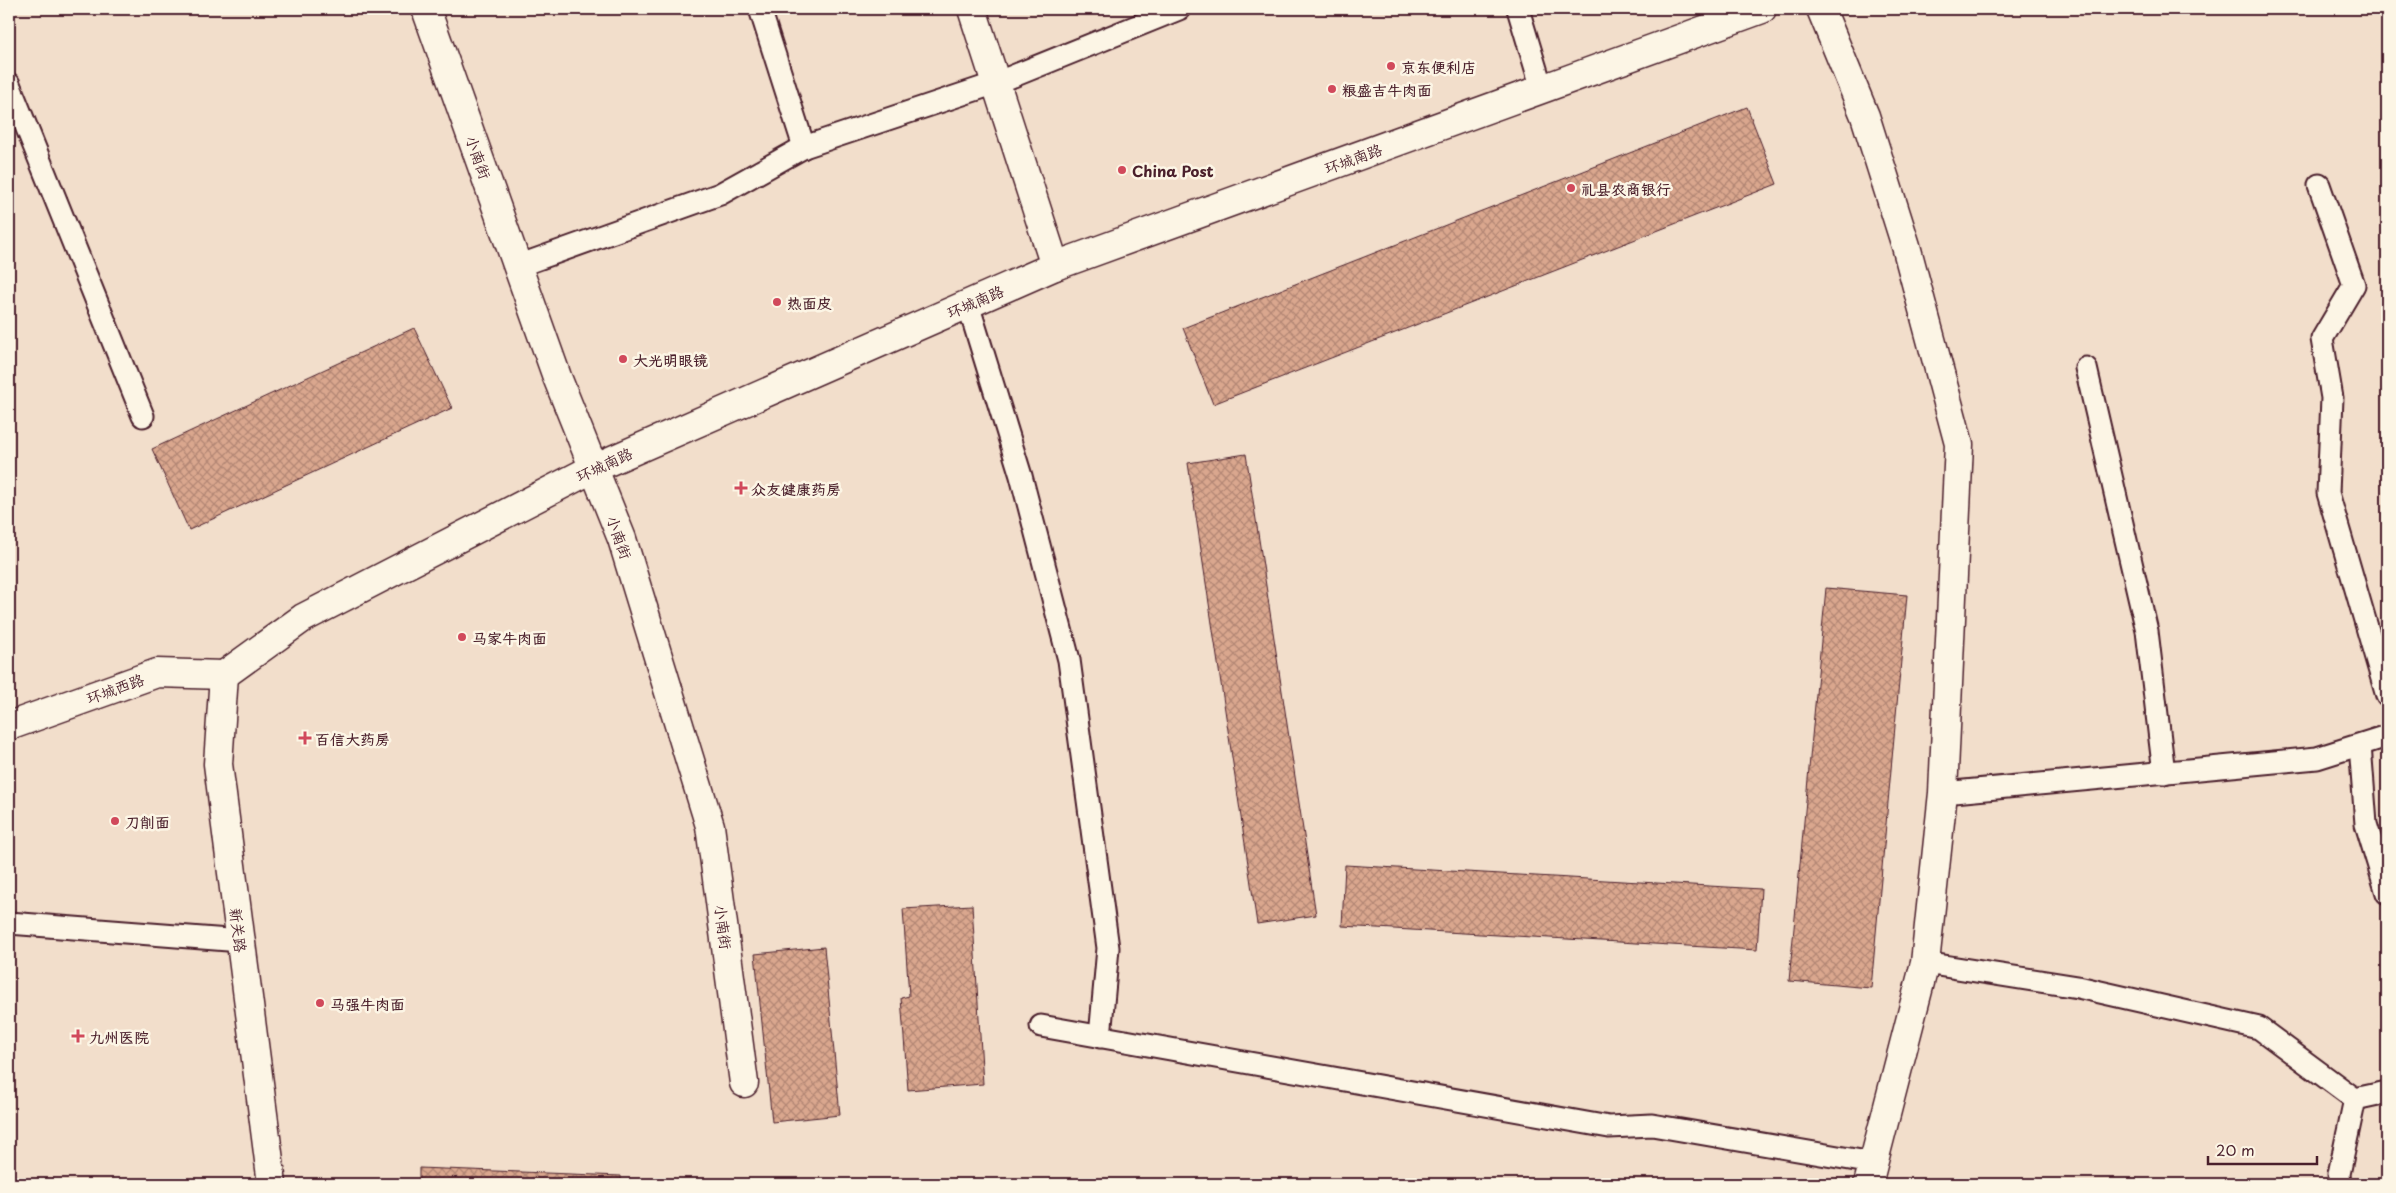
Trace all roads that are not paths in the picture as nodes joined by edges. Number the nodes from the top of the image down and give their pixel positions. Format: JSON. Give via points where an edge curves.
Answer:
{"nodes":[{"id":1,"x":426,"y":9,"type":"edge"},
{"id":2,"x":760,"y":9,"type":"edge"},
{"id":3,"x":972,"y":9,"type":"edge"},
{"id":4,"x":1179,"y":9,"type":"edge"},
{"id":5,"x":1518,"y":9,"type":"edge"},
{"id":6,"x":1762,"y":9,"type":"edge"},
{"id":7,"x":1821,"y":9,"type":"edge"},
{"id":8,"x":996,"y":83,"type":"junction"},
{"id":9,"x":9,"y":84,"type":"edge"},
{"id":10,"x":1542,"y":89,"type":"junction"},
{"id":11,"x":804,"y":147,"type":"junction"},
{"id":12,"x":2319,"y":185,"type":"dead end"},
{"id":13,"x":518,"y":266,"type":"junction"},
{"id":14,"x":1056,"y":266,"type":"junction"},
{"id":15,"x":968,"y":304,"type":"junction"},
{"id":16,"x":2086,"y":368,"type":"dead end"},
{"id":17,"x":143,"y":416,"type":"dead end"},
{"id":18,"x":594,"y":468,"type":"junction"},
{"id":19,"x":224,"y":675,"type":"junction"},
{"id":20,"x":2387,"y":696,"type":"edge"},
{"id":21,"x":9,"y":726,"type":"edge"},
{"id":22,"x":2387,"y":736,"type":"edge"},
{"id":23,"x":2360,"y":746,"type":"junction"},
{"id":24,"x":2164,"y":773,"type":"junction"},
{"id":25,"x":1943,"y":792,"type":"junction"},
{"id":26,"x":2387,"y":893,"type":"edge"},
{"id":27,"x":9,"y":923,"type":"edge"},
{"id":28,"x":241,"y":940,"type":"junction"},
{"id":29,"x":1925,"y":963,"type":"junction"},
{"id":30,"x":1042,"y":1026,"type":"dead end"},
{"id":31,"x":1100,"y":1036,"type":"junction"},
{"id":32,"x":744,"y":1083,"type":"dead end"},
{"id":33,"x":2387,"y":1092,"type":"edge"},
{"id":34,"x":2355,"y":1099,"type":"junction"},
{"id":35,"x":1871,"y":1173,"type":"edge"},
{"id":36,"x":272,"y":1184,"type":"edge"},
{"id":37,"x":2340,"y":1184,"type":"edge"}],
"edges":[{"from":1,"to":13,"type":"street","name":"小南街"},
{"from":2,"to":11,"type":"lane"},
{"from":3,"to":8,"type":"street"},
{"from":4,"to":8,"type":"lane"},
{"from":5,"to":10,"type":"lane"},
{"from":6,"to":10,"type":"street","name":"环城南路"},
{"from":7,"to":25,"type":"street","via":[[1865,116],[1906,246],[1959,444]]},
{"from":8,"to":11,"type":"lane"},
{"from":8,"to":14,"type":"street"},
{"from":9,"to":17,"type":"lane"},
{"from":10,"to":14,"type":"street","name":"环城南路"},
{"from":11,"to":13,"type":"lane","via":[[720,194]]},
{"from":12,"to":20,"type":"lane","via":[[2354,285],[2322,339],[2332,398],[2328,493]]},
{"from":13,"to":18,"type":"street","name":"小南街","via":[[557,377]]},
{"from":14,"to":15,"type":"street","name":"环城南路"},
{"from":15,"to":18,"type":"street","name":"环城南路"},
{"from":15,"to":31,"type":"lane","via":[[1021,476],[1069,660],[1108,948]]},
{"from":16,"to":24,"type":"lane","via":[[2147,631]]},
{"from":18,"to":19,"type":"street","name":"环城南路","via":[[303,618]]},
{"from":18,"to":32,"type":"street","name":"小南街","via":[[622,539],[710,826]]},
{"from":19,"to":21,"type":"street","name":"环城西路","via":[[157,672]]},
{"from":19,"to":28,"type":"street","name":"新关路","via":[[218,764]]},
{"from":22,"to":23,"type":"lane"},
{"from":23,"to":24,"type":"lane","via":[[2317,758]]},
{"from":23,"to":26,"type":"lane","via":[[2366,824]]},
{"from":24,"to":25,"type":"lane"},
{"from":25,"to":29,"type":"street"},
{"from":27,"to":28,"type":"lane"},
{"from":28,"to":36,"type":"street","name":"新关路"},
{"from":29,"to":34,"type":"lane","via":[[2078,987],[2259,1028]]},
{"from":29,"to":35,"type":"street"},
{"from":30,"to":31,"type":"lane"},
{"from":31,"to":35,"type":"lane","via":[[1609,1127],[1652,1125]]},
{"from":33,"to":34,"type":"lane"},
{"from":34,"to":37,"type":"lane","via":[[2339,1174]]}]}
